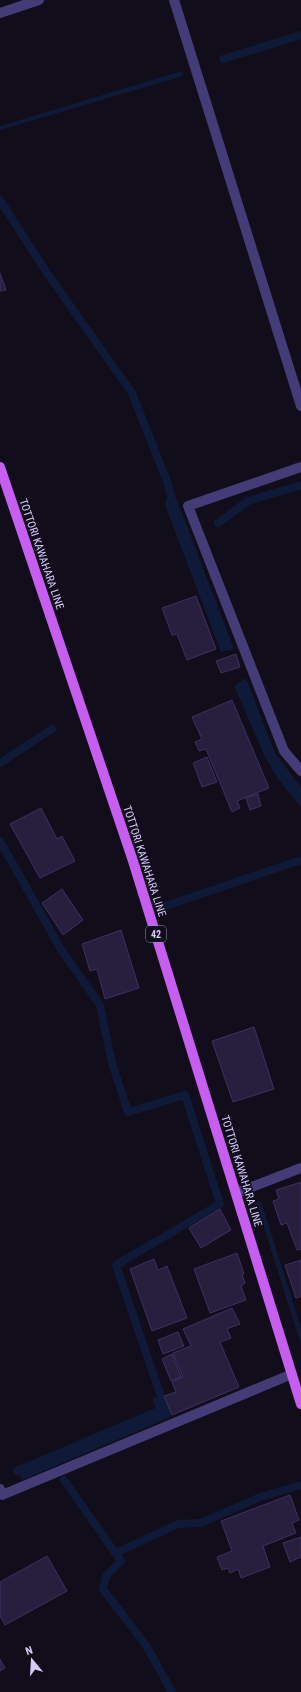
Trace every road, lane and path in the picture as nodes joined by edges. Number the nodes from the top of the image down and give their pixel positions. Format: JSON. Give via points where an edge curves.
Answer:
{"nodes":[{"id":1,"x":39,"y":0,"type":"edge"},
{"id":2,"x":174,"y":0,"type":"edge"},
{"id":3,"x":0,"y":13,"type":"edge"},
{"id":4,"x":301,"y":406,"type":"edge"},
{"id":5,"x":0,"y":466,"type":"edge"},
{"id":6,"x":301,"y":467,"type":"edge"},
{"id":7,"x":301,"y":771,"type":"edge"},
{"id":8,"x":301,"y":1168,"type":"edge"},
{"id":9,"x":236,"y":1193,"type":"junction"},
{"id":10,"x":292,"y":1374,"type":"junction"},
{"id":11,"x":301,"y":1404,"type":"edge"},
{"id":12,"x":0,"y":1489,"type":"edge"}],
"edges":[{"from":1,"to":3,"type":"street"},
{"from":2,"to":4,"type":"street"},
{"from":5,"to":9,"type":"main road","name":"TOTTORI KAWAHARA LINE","number":"42","via":[[133,861]]},
{"from":6,"to":7,"type":"street","via":[[188,506],[284,751]]},
{"from":8,"to":9,"type":"street"},
{"from":9,"to":10,"type":"main road","name":"TOTTORI KAWAHARA LINE","number":"42"},
{"from":10,"to":11,"type":"main road","name":"TOTTORI KAWAHARA LINE","number":"42"},
{"from":10,"to":12,"type":"street","via":[[2,1495]]}]}
